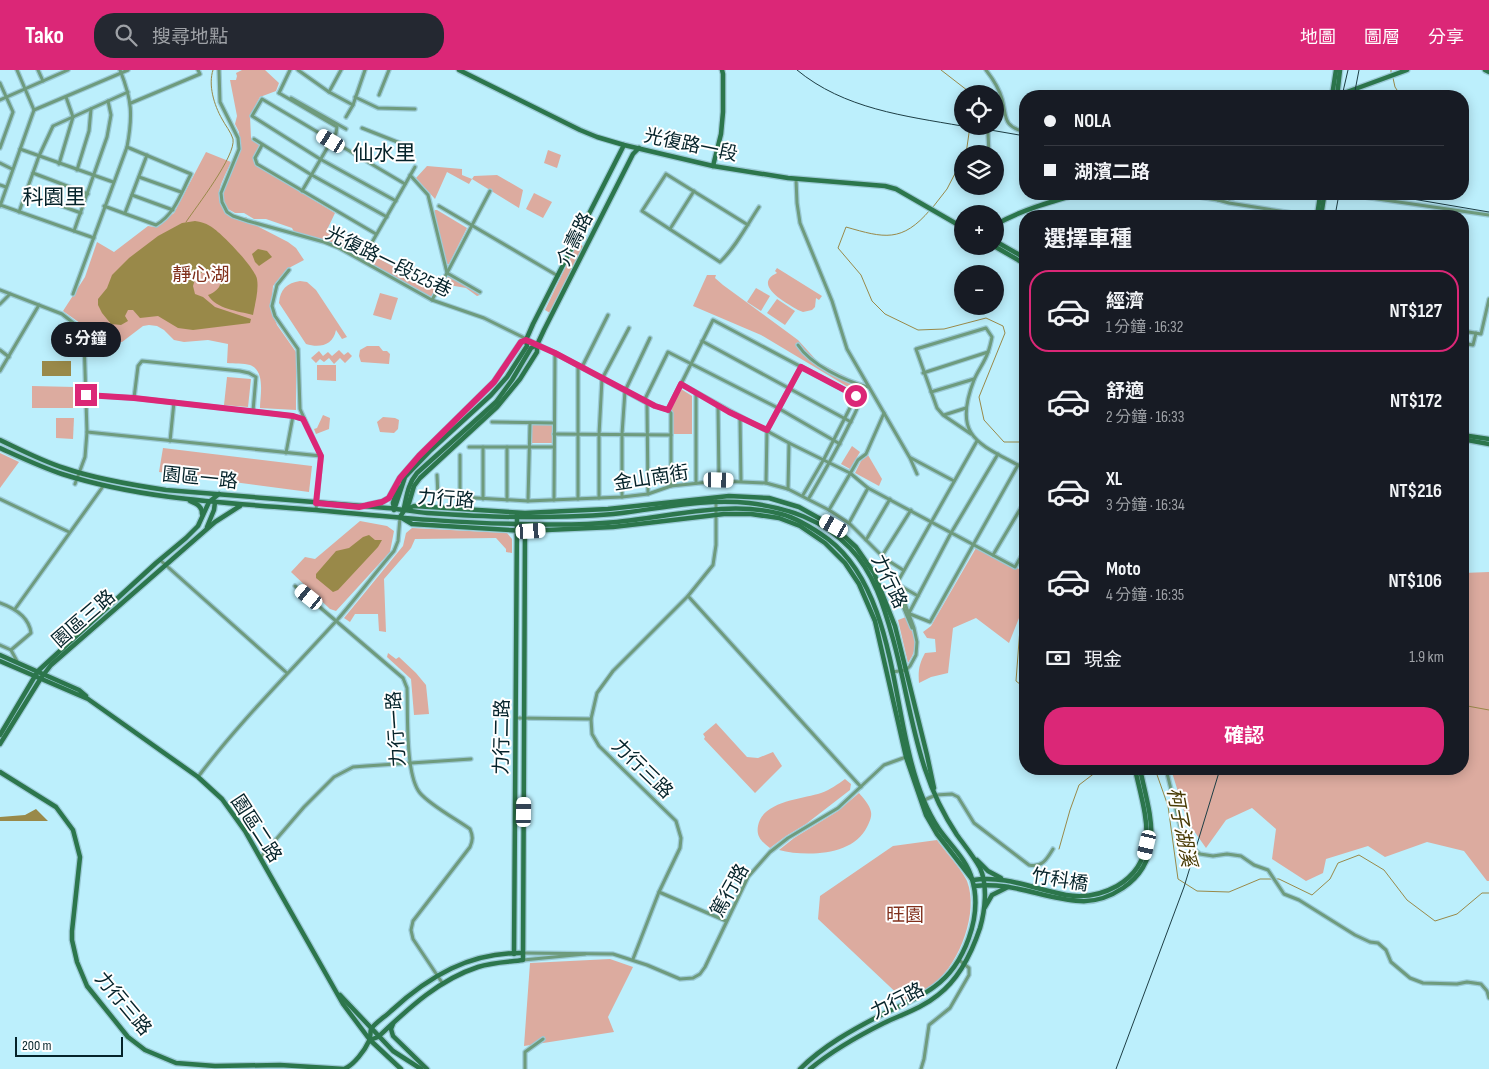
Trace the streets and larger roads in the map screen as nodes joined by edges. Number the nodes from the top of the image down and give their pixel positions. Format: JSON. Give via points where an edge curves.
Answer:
{"nodes":[{"id":1,"x":17,"y":70,"type":"edge"},
{"id":2,"x":38,"y":70,"type":"edge"},
{"id":3,"x":68,"y":70,"type":"edge"},
{"id":4,"x":128,"y":70,"type":"edge"},
{"id":5,"x":198,"y":70,"type":"edge"},
{"id":6,"x":219,"y":70,"type":"edge"},
{"id":7,"x":290,"y":70,"type":"edge"},
{"id":8,"x":298,"y":70,"type":"edge"},
{"id":9,"x":341,"y":70,"type":"edge"},
{"id":10,"x":365,"y":70,"type":"edge"},
{"id":11,"x":389,"y":70,"type":"edge"},
{"id":12,"x":459,"y":70,"type":"edge"},
{"id":13,"x":722,"y":70,"type":"edge"},
{"id":14,"x":986,"y":70,"type":"edge"},
{"id":15,"x":1336,"y":70,"type":"edge"},
{"id":16,"x":1340,"y":70,"type":"edge"},
{"id":17,"x":1407,"y":70,"type":"edge"},
{"id":18,"x":1485,"y":70,"type":"edge"},
{"id":19,"x":120,"y":72,"type":"edge"},
{"id":20,"x":1489,"y":72,"type":"edge"},
{"id":21,"x":43,"y":81,"type":"junction"},
{"id":22,"x":0,"y":83,"type":"edge"},
{"id":23,"x":25,"y":89,"type":"junction"},
{"id":24,"x":1333,"y":90,"type":"edge"},
{"id":25,"x":1337,"y":90,"type":"edge"},
{"id":26,"x":1352,"y":90,"type":"edge"},
{"id":27,"x":128,"y":92,"type":"junction"},
{"id":28,"x":329,"y":92,"type":"junction"},
{"id":29,"x":279,"y":93,"type":"junction"},
{"id":30,"x":379,"y":94,"type":"dead end"},
{"id":31,"x":6,"y":97,"type":"junction"},
{"id":32,"x":66,"y":97,"type":"junction"},
{"id":33,"x":355,"y":97,"type":"junction"},
{"id":34,"x":0,"y":100,"type":"edge"},
{"id":35,"x":108,"y":101,"type":"junction"},
{"id":36,"x":131,"y":103,"type":"junction"},
{"id":37,"x":353,"y":105,"type":"junction"},
{"id":38,"x":91,"y":109,"type":"junction"},
{"id":39,"x":416,"y":109,"type":"dead end"},
{"id":40,"x":34,"y":110,"type":"junction"},
{"id":41,"x":74,"y":116,"type":"junction"},
{"id":42,"x":346,"y":117,"type":"dead end"},
{"id":43,"x":362,"y":128,"type":"dead end"},
{"id":44,"x":346,"y":130,"type":"dead end"},
{"id":45,"x":1019,"y":130,"type":"edge"},
{"id":46,"x":254,"y":139,"type":"dead end"},
{"id":47,"x":331,"y":141,"type":"junction"},
{"id":48,"x":262,"y":145,"type":"junction"},
{"id":49,"x":405,"y":145,"type":"dead end"},
{"id":50,"x":624,"y":145,"type":"junction"},
{"id":51,"x":127,"y":147,"type":"junction"},
{"id":52,"x":0,"y":148,"type":"edge"},
{"id":53,"x":638,"y":148,"type":"junction"},
{"id":54,"x":20,"y":149,"type":"junction"},
{"id":55,"x":39,"y":156,"type":"junction"},
{"id":56,"x":147,"y":156,"type":"junction"},
{"id":57,"x":320,"y":159,"type":"junction"},
{"id":58,"x":0,"y":163,"type":"edge"},
{"id":59,"x":59,"y":164,"type":"junction"},
{"id":60,"x":713,"y":166,"type":"junction"},
{"id":61,"x":415,"y":167,"type":"dead end"},
{"id":62,"x":12,"y":169,"type":"junction"},
{"id":63,"x":76,"y":170,"type":"junction"},
{"id":64,"x":33,"y":173,"type":"junction"},
{"id":65,"x":310,"y":174,"type":"junction"},
{"id":66,"x":410,"y":175,"type":"junction"},
{"id":67,"x":94,"y":176,"type":"junction"},
{"id":68,"x":138,"y":177,"type":"junction"},
{"id":69,"x":796,"y":179,"type":"junction"},
{"id":70,"x":112,"y":182,"type":"junction"},
{"id":71,"x":405,"y":184,"type":"junction"},
{"id":72,"x":0,"y":185,"type":"edge"},
{"id":73,"x":6,"y":187,"type":"junction"},
{"id":74,"x":302,"y":191,"type":"junction"},
{"id":75,"x":490,"y":191,"type":"dead end"},
{"id":76,"x":694,"y":191,"type":"junction"},
{"id":77,"x":182,"y":192,"type":"junction"},
{"id":78,"x":26,"y":193,"type":"junction"},
{"id":79,"x":88,"y":194,"type":"junction"},
{"id":80,"x":132,"y":195,"type":"junction"},
{"id":81,"x":1055,"y":200,"type":"edge"},
{"id":82,"x":1218,"y":200,"type":"edge"},
{"id":83,"x":1385,"y":200,"type":"edge"},
{"id":84,"x":396,"y":201,"type":"junction"},
{"id":85,"x":0,"y":205,"type":"edge"},
{"id":86,"x":104,"y":206,"type":"junction"},
{"id":87,"x":439,"y":206,"type":"dead end"},
{"id":88,"x":760,"y":207,"type":"dead end"},
{"id":89,"x":173,"y":210,"type":"junction"},
{"id":90,"x":1027,"y":210,"type":"edge"},
{"id":91,"x":1274,"y":210,"type":"edge"},
{"id":92,"x":1454,"y":210,"type":"edge"},
{"id":93,"x":19,"y":212,"type":"junction"},
{"id":94,"x":1469,"y":212,"type":"edge"},
{"id":95,"x":81,"y":213,"type":"junction"},
{"id":96,"x":124,"y":213,"type":"junction"},
{"id":97,"x":1019,"y":213,"type":"edge"},
{"id":98,"x":1489,"y":215,"type":"edge"},
{"id":99,"x":386,"y":217,"type":"junction"},
{"id":100,"x":1004,"y":220,"type":"edge"},
{"id":101,"x":954,"y":222,"type":"edge"},
{"id":102,"x":748,"y":225,"type":"junction"},
{"id":103,"x":472,"y":226,"type":"junction"},
{"id":104,"x":670,"y":229,"type":"junction"},
{"id":105,"x":74,"y":231,"type":"junction"},
{"id":106,"x":376,"y":234,"type":"junction"},
{"id":107,"x":579,"y":235,"type":"junction"},
{"id":108,"x":94,"y":238,"type":"junction"},
{"id":109,"x":590,"y":241,"type":"junction"},
{"id":110,"x":1004,"y":246,"type":"edge"},
{"id":111,"x":367,"y":250,"type":"dead end"},
{"id":112,"x":1004,"y":252,"type":"edge"},
{"id":113,"x":1019,"y":255,"type":"edge"},
{"id":114,"x":1019,"y":261,"type":"edge"},
{"id":115,"x":289,"y":270,"type":"dead end"},
{"id":116,"x":447,"y":273,"type":"junction"},
{"id":117,"x":558,"y":276,"type":"junction"},
{"id":118,"x":0,"y":290,"type":"edge"},
{"id":119,"x":480,"y":292,"type":"dead end"},
{"id":120,"x":10,"y":293,"type":"junction"},
{"id":121,"x":73,"y":294,"type":"dead end"},
{"id":122,"x":1488,"y":298,"type":"edge"},
{"id":123,"x":432,"y":300,"type":"junction"},
{"id":124,"x":0,"y":304,"type":"edge"},
{"id":125,"x":39,"y":305,"type":"junction"},
{"id":126,"x":608,"y":315,"type":"dead end"},
{"id":127,"x":629,"y":328,"type":"dead end"},
{"id":128,"x":1469,"y":332,"type":"edge"},
{"id":129,"x":1476,"y":333,"type":"junction"},
{"id":130,"x":650,"y":338,"type":"dead end"},
{"id":131,"x":526,"y":340,"type":"junction"},
{"id":132,"x":702,"y":341,"type":"junction"},
{"id":133,"x":1469,"y":344,"type":"edge"},
{"id":134,"x":537,"y":345,"type":"junction"},
{"id":135,"x":798,"y":345,"type":"dead end"},
{"id":136,"x":0,"y":350,"type":"edge"},
{"id":137,"x":988,"y":352,"type":"junction"},
{"id":138,"x":555,"y":353,"type":"junction"},
{"id":139,"x":9,"y":357,"type":"junction"},
{"id":140,"x":690,"y":363,"type":"junction"},
{"id":141,"x":580,"y":366,"type":"junction"},
{"id":142,"x":801,"y":367,"type":"junction"},
{"id":143,"x":0,"y":371,"type":"edge"},
{"id":144,"x":923,"y":373,"type":"junction"},
{"id":145,"x":602,"y":379,"type":"junction"},
{"id":146,"x":974,"y":379,"type":"junction"},
{"id":147,"x":681,"y":384,"type":"junction"},
{"id":148,"x":790,"y":388,"type":"junction"},
{"id":149,"x":868,"y":388,"type":"junction"},
{"id":150,"x":625,"y":390,"type":"junction"},
{"id":151,"x":931,"y":392,"type":"junction"},
{"id":152,"x":696,"y":393,"type":"junction"},
{"id":153,"x":86,"y":395,"type":"junction"},
{"id":154,"x":856,"y":396,"type":"junction"},
{"id":155,"x":134,"y":398,"type":"junction"},
{"id":156,"x":174,"y":402,"type":"junction"},
{"id":157,"x":646,"y":402,"type":"junction"},
{"id":158,"x":718,"y":406,"type":"junction"},
{"id":159,"x":778,"y":408,"type":"junction"},
{"id":160,"x":966,"y":408,"type":"junction"},
{"id":161,"x":668,"y":410,"type":"junction"},
{"id":162,"x":253,"y":411,"type":"junction"},
{"id":163,"x":884,"y":412,"type":"junction"},
{"id":164,"x":943,"y":415,"type":"junction"},
{"id":165,"x":293,"y":416,"type":"junction"},
{"id":166,"x":740,"y":417,"type":"junction"},
{"id":167,"x":845,"y":418,"type":"junction"},
{"id":168,"x":303,"y":419,"type":"junction"},
{"id":169,"x":492,"y":422,"type":"dead end"},
{"id":170,"x":851,"y":422,"type":"junction"},
{"id":171,"x":554,"y":423,"type":"junction"},
{"id":172,"x":530,"y":424,"type":"junction"},
{"id":173,"x":767,"y":430,"type":"junction"},
{"id":174,"x":87,"y":432,"type":"junction"},
{"id":175,"x":554,"y":434,"type":"junction"},
{"id":176,"x":622,"y":434,"type":"junction"},
{"id":177,"x":971,"y":434,"type":"junction"},
{"id":178,"x":578,"y":435,"type":"junction"},
{"id":179,"x":599,"y":435,"type":"junction"},
{"id":180,"x":646,"y":435,"type":"junction"},
{"id":181,"x":671,"y":435,"type":"junction"},
{"id":182,"x":1469,"y":436,"type":"edge"},
{"id":183,"x":1489,"y":439,"type":"edge"},
{"id":184,"x":0,"y":440,"type":"edge"},
{"id":185,"x":170,"y":440,"type":"junction"},
{"id":186,"x":833,"y":440,"type":"junction"},
{"id":187,"x":977,"y":441,"type":"junction"},
{"id":188,"x":1469,"y":441,"type":"edge"},
{"id":189,"x":790,"y":443,"type":"junction"},
{"id":190,"x":840,"y":444,"type":"junction"},
{"id":191,"x":1489,"y":444,"type":"edge"},
{"id":192,"x":469,"y":447,"type":"dead end"},
{"id":193,"x":483,"y":447,"type":"junction"},
{"id":194,"x":506,"y":447,"type":"junction"},
{"id":195,"x":530,"y":447,"type":"junction"},
{"id":196,"x":554,"y":447,"type":"junction"},
{"id":197,"x":0,"y":448,"type":"edge"},
{"id":198,"x":286,"y":453,"type":"junction"},
{"id":199,"x":998,"y":454,"type":"junction"},
{"id":200,"x":460,"y":455,"type":"dead end"},
{"id":201,"x":321,"y":456,"type":"junction"},
{"id":202,"x":910,"y":458,"type":"junction"},
{"id":203,"x":824,"y":460,"type":"junction"},
{"id":204,"x":830,"y":463,"type":"junction"},
{"id":205,"x":1018,"y":465,"type":"joint"},
{"id":206,"x":850,"y":473,"type":"junction"},
{"id":207,"x":437,"y":474,"type":"dead end"},
{"id":208,"x":917,"y":474,"type":"dead end"},
{"id":209,"x":79,"y":476,"type":"junction"},
{"id":210,"x":400,"y":478,"type":"junction"},
{"id":211,"x":719,"y":480,"type":"junction"},
{"id":212,"x":741,"y":481,"type":"junction"},
{"id":213,"x":954,"y":481,"type":"junction"},
{"id":214,"x":696,"y":483,"type":"junction"},
{"id":215,"x":766,"y":483,"type":"junction"},
{"id":216,"x":76,"y":484,"type":"dead end"},
{"id":217,"x":104,"y":485,"type":"junction"},
{"id":218,"x":671,"y":486,"type":"junction"},
{"id":219,"x":868,"y":488,"type":"junction"},
{"id":220,"x":407,"y":489,"type":"junction"},
{"id":221,"x":788,"y":489,"type":"junction"},
{"id":222,"x":220,"y":493,"type":"joint"},
{"id":223,"x":648,"y":494,"type":"junction"},
{"id":224,"x":803,"y":495,"type":"junction"},
{"id":225,"x":209,"y":496,"type":"junction"},
{"id":226,"x":460,"y":497,"type":"junction"},
{"id":227,"x":180,"y":498,"type":"junction"},
{"id":228,"x":599,"y":498,"type":"junction"},
{"id":229,"x":622,"y":498,"type":"junction"},
{"id":230,"x":809,"y":498,"type":"junction"},
{"id":231,"x":0,"y":499,"type":"edge"},
{"id":232,"x":483,"y":499,"type":"junction"},
{"id":233,"x":578,"y":499,"type":"junction"},
{"id":234,"x":716,"y":499,"type":"junction"},
{"id":235,"x":890,"y":499,"type":"junction"},
{"id":236,"x":507,"y":500,"type":"junction"},
{"id":237,"x":554,"y":500,"type":"junction"},
{"id":238,"x":528,"y":501,"type":"junction"},
{"id":239,"x":216,"y":503,"type":"junction"},
{"id":240,"x":316,"y":503,"type":"junction"},
{"id":241,"x":412,"y":504,"type":"junction"},
{"id":242,"x":241,"y":505,"type":"junction"},
{"id":243,"x":359,"y":507,"type":"junction"},
{"id":244,"x":394,"y":508,"type":"junction"},
{"id":245,"x":404,"y":509,"type":"junction"},
{"id":246,"x":316,"y":510,"type":"junction"},
{"id":247,"x":829,"y":510,"type":"junction"},
{"id":248,"x":911,"y":510,"type":"junction"},
{"id":249,"x":1019,"y":511,"type":"edge"},
{"id":250,"x":716,"y":512,"type":"junction"},
{"id":251,"x":517,"y":515,"type":"junction"},
{"id":252,"x":525,"y":515,"type":"junction"},
{"id":253,"x":394,"y":516,"type":"junction"},
{"id":254,"x":400,"y":517,"type":"junction"},
{"id":255,"x":932,"y":522,"type":"junction"},
{"id":256,"x":516,"y":524,"type":"junction"},
{"id":257,"x":525,"y":524,"type":"junction"},
{"id":258,"x":849,"y":524,"type":"junction"},
{"id":259,"x":198,"y":526,"type":"junction"},
{"id":260,"x":400,"y":527,"type":"junction"},
{"id":261,"x":205,"y":531,"type":"junction"},
{"id":262,"x":516,"y":531,"type":"junction"},
{"id":263,"x":525,"y":531,"type":"junction"},
{"id":264,"x":69,"y":532,"type":"junction"},
{"id":265,"x":951,"y":533,"type":"junction"},
{"id":266,"x":866,"y":540,"type":"junction"},
{"id":267,"x":972,"y":544,"type":"junction"},
{"id":268,"x":993,"y":555,"type":"junction"},
{"id":269,"x":883,"y":557,"type":"junction"},
{"id":270,"x":160,"y":560,"type":"junction"},
{"id":271,"x":1019,"y":561,"type":"edge"},
{"id":272,"x":166,"y":566,"type":"junction"},
{"id":273,"x":903,"y":570,"type":"junction"},
{"id":274,"x":896,"y":584,"type":"junction"},
{"id":275,"x":295,"y":586,"type":"dead end"},
{"id":276,"x":688,"y":596,"type":"junction"},
{"id":277,"x":918,"y":596,"type":"junction"},
{"id":278,"x":0,"y":603,"type":"edge"},
{"id":279,"x":15,"y":609,"type":"junction"},
{"id":280,"x":909,"y":614,"type":"junction"},
{"id":281,"x":337,"y":620,"type":"junction"},
{"id":282,"x":915,"y":633,"type":"junction"},
{"id":283,"x":0,"y":645,"type":"edge"},
{"id":284,"x":11,"y":650,"type":"junction"},
{"id":285,"x":0,"y":655,"type":"edge"},
{"id":286,"x":0,"y":661,"type":"edge"},
{"id":287,"x":18,"y":663,"type":"junction"},
{"id":288,"x":904,"y":670,"type":"junction"},
{"id":289,"x":36,"y":673,"type":"junction"},
{"id":290,"x":287,"y":673,"type":"junction"},
{"id":291,"x":889,"y":673,"type":"junction"},
{"id":292,"x":42,"y":675,"type":"junction"},
{"id":293,"x":516,"y":718,"type":"junction"},
{"id":294,"x":525,"y":718,"type":"junction"},
{"id":295,"x":591,"y":719,"type":"junction"},
{"id":296,"x":0,"y":734,"type":"edge"},
{"id":297,"x":0,"y":744,"type":"edge"},
{"id":298,"x":906,"y":757,"type":"junction"},
{"id":299,"x":471,"y":760,"type":"dead end"},
{"id":300,"x":409,"y":764,"type":"junction"},
{"id":301,"x":0,"y":772,"type":"edge"},
{"id":302,"x":1136,"y":775,"type":"edge"},
{"id":303,"x":1141,"y":775,"type":"edge"},
{"id":304,"x":1167,"y":775,"type":"edge"},
{"id":305,"x":198,"y":777,"type":"junction"},
{"id":306,"x":861,"y":787,"type":"junction"},
{"id":307,"x":935,"y":795,"type":"junction"},
{"id":308,"x":922,"y":800,"type":"junction"},
{"id":309,"x":966,"y":846,"type":"junction"},
{"id":310,"x":1053,"y":849,"type":"dead end"},
{"id":311,"x":259,"y":858,"type":"junction"},
{"id":312,"x":982,"y":878,"type":"junction"},
{"id":313,"x":1004,"y":879,"type":"junction"},
{"id":314,"x":973,"y":880,"type":"junction"},
{"id":315,"x":983,"y":885,"type":"junction"},
{"id":316,"x":974,"y":886,"type":"junction"},
{"id":317,"x":1009,"y":886,"type":"junction"},
{"id":318,"x":659,"y":892,"type":"junction"},
{"id":319,"x":984,"y":913,"type":"junction"},
{"id":320,"x":726,"y":922,"type":"junction"},
{"id":321,"x":514,"y":952,"type":"junction"},
{"id":322,"x":523,"y":953,"type":"junction"},
{"id":323,"x":590,"y":953,"type":"junction"},
{"id":324,"x":632,"y":959,"type":"junction"},
{"id":325,"x":523,"y":960,"type":"junction"},
{"id":326,"x":959,"y":960,"type":"junction"},
{"id":327,"x":515,"y":961,"type":"junction"},
{"id":328,"x":965,"y":964,"type":"junction"},
{"id":329,"x":437,"y":975,"type":"junction"},
{"id":330,"x":443,"y":984,"type":"junction"},
{"id":331,"x":336,"y":990,"type":"junction"},
{"id":332,"x":1489,"y":998,"type":"edge"},
{"id":333,"x":398,"y":1019,"type":"junction"},
{"id":334,"x":372,"y":1029,"type":"junction"},
{"id":335,"x":378,"y":1037,"type":"junction"},
{"id":336,"x":543,"y":1039,"type":"dead end"},
{"id":337,"x":370,"y":1040,"type":"junction"},
{"id":338,"x":222,"y":1067,"type":"edge"},
{"id":339,"x":234,"y":1067,"type":"edge"},
{"id":340,"x":279,"y":1067,"type":"edge"},
{"id":341,"x":215,"y":1068,"type":"edge"},
{"id":342,"x":401,"y":1069,"type":"edge"},
{"id":343,"x":421,"y":1069,"type":"edge"},
{"id":344,"x":426,"y":1069,"type":"edge"},
{"id":345,"x":525,"y":1069,"type":"edge"},
{"id":346,"x":800,"y":1069,"type":"edge"},
{"id":347,"x":810,"y":1069,"type":"edge"},
{"id":348,"x":921,"y":1069,"type":"edge"}],
"edges":[{"from":1,"to":23,"type":"street"},
{"from":2,"to":21,"type":"street"},
{"from":3,"to":21,"type":"street"},
{"from":4,"to":19,"type":"street"},
{"from":5,"to":36,"type":"street","via":[[200,74]]},
{"from":6,"to":123,"type":"street","name":"光復路一段525巷","via":[[220,102],[239,144],[221,194],[227,212],[339,248]]},
{"from":7,"to":29,"type":"street"},
{"from":8,"to":28,"type":"street"},
{"from":9,"to":28,"type":"street"},
{"from":10,"to":33,"type":"street"},
{"from":11,"to":30,"type":"street"},
{"from":12,"to":50,"type":"street","name":"光復路一段","via":[[580,130]]},
{"from":13,"to":60,"type":"street","via":[[721,134]]},
{"from":14,"to":45,"type":"street","via":[[1002,98],[1006,120]]},
{"from":15,"to":24,"type":"street"},
{"from":16,"to":25,"type":"street"},
{"from":17,"to":26,"type":"street"},
{"from":18,"to":20,"type":"street"},
{"from":19,"to":27,"type":"street"},
{"from":19,"to":32,"type":"street"},
{"from":21,"to":23,"type":"street"},
{"from":22,"to":31,"type":"street"},
{"from":23,"to":31,"type":"street"},
{"from":23,"to":40,"type":"street"},
{"from":27,"to":35,"type":"street"},
{"from":27,"to":36,"type":"street"},
{"from":28,"to":37,"type":"street"},
{"from":29,"to":44,"type":"street"},
{"from":29,"to":47,"type":"street","via":[[337,127]]},
{"from":31,"to":34,"type":"street"},
{"from":31,"to":52,"type":"street","via":[[12,112]]},
{"from":32,"to":40,"type":"street"},
{"from":32,"to":41,"type":"street"},
{"from":33,"to":37,"type":"street"},
{"from":33,"to":39,"type":"street","via":[[378,108]]},
{"from":35,"to":38,"type":"street"},
{"from":35,"to":67,"type":"street","via":[[108,130]]},
{"from":36,"to":51,"type":"street"},
{"from":37,"to":42,"type":"street"},
{"from":38,"to":41,"type":"street"},
{"from":38,"to":63,"type":"street","via":[[89,131]]},
{"from":40,"to":54,"type":"street"},
{"from":41,"to":55,"type":"street","via":[[53,126]]},
{"from":41,"to":59,"type":"street"},
{"from":43,"to":49,"type":"street"},
{"from":46,"to":48,"type":"street"},
{"from":47,"to":57,"type":"street"},
{"from":47,"to":57,"type":"street","via":[[262,99],[252,116]]},
{"from":47,"to":71,"type":"street"},
{"from":48,"to":65,"type":"street"},
{"from":48,"to":74,"type":"street","via":[[255,158],[257,164]]},
{"from":50,"to":53,"type":"street","name":"光復路一段"},
{"from":50,"to":107,"type":"street","name":"介壽路"},
{"from":51,"to":56,"type":"street"},
{"from":51,"to":70,"type":"street"},
{"from":53,"to":60,"type":"street","name":"光復路一段"},
{"from":53,"to":109,"type":"street","name":"介壽路"},
{"from":54,"to":55,"type":"street"},
{"from":54,"to":62,"type":"street"},
{"from":55,"to":59,"type":"street"},
{"from":55,"to":64,"type":"street"},
{"from":56,"to":68,"type":"street"},
{"from":56,"to":77,"type":"street","via":[[191,174]]},
{"from":57,"to":65,"type":"street"},
{"from":57,"to":84,"type":"street"},
{"from":58,"to":62,"type":"street"},
{"from":59,"to":63,"type":"street"},
{"from":60,"to":69,"type":"street","name":"光復路一段"},
{"from":61,"to":66,"type":"street"},
{"from":62,"to":73,"type":"street"},
{"from":63,"to":67,"type":"street"},
{"from":64,"to":78,"type":"street"},
{"from":64,"to":79,"type":"street"},
{"from":65,"to":74,"type":"street"},
{"from":65,"to":99,"type":"street"},
{"from":66,"to":71,"type":"street"},
{"from":66,"to":116,"type":"street","via":[[428,195]]},
{"from":67,"to":70,"type":"street"},
{"from":67,"to":79,"type":"street"},
{"from":68,"to":77,"type":"street"},
{"from":68,"to":80,"type":"street"},
{"from":69,"to":101,"type":"street","name":"光復路一段","via":[[896,189]]},
{"from":69,"to":149,"type":"street","via":[[800,223],[847,349]]},
{"from":70,"to":86,"type":"street"},
{"from":71,"to":84,"type":"street"},
{"from":72,"to":73,"type":"street"},
{"from":73,"to":85,"type":"street"},
{"from":74,"to":106,"type":"street"},
{"from":75,"to":103,"type":"street"},
{"from":76,"to":102,"type":"street"},
{"from":76,"to":104,"type":"street"},
{"from":76,"to":104,"type":"street","via":[[666,174],[642,211]]},
{"from":77,"to":89,"type":"street"},
{"from":78,"to":93,"type":"street"},
{"from":78,"to":95,"type":"street"},
{"from":79,"to":95,"type":"street"},
{"from":80,"to":89,"type":"street"},
{"from":80,"to":96,"type":"street"},
{"from":81,"to":90,"type":"street"},
{"from":82,"to":91,"type":"street"},
{"from":83,"to":92,"type":"street"},
{"from":84,"to":99,"type":"street"},
{"from":85,"to":93,"type":"street"},
{"from":86,"to":96,"type":"street"},
{"from":86,"to":108,"type":"street"},
{"from":87,"to":103,"type":"street"},
{"from":88,"to":102,"type":"street"},
{"from":89,"to":96,"type":"street","via":[[156,225]]},
{"from":93,"to":105,"type":"street"},
{"from":94,"to":98,"type":"street"},
{"from":95,"to":105,"type":"street"},
{"from":97,"to":100,"type":"street"},
{"from":99,"to":106,"type":"street"},
{"from":102,"to":104,"type":"street","via":[[720,262]]},
{"from":103,"to":116,"type":"street"},
{"from":103,"to":117,"type":"street"},
{"from":105,"to":108,"type":"street"},
{"from":106,"to":111,"type":"street"},
{"from":107,"to":109,"type":"street"},
{"from":107,"to":117,"type":"street","name":"介壽路"},
{"from":108,"to":121,"type":"street"},
{"from":109,"to":134,"type":"street","name":"介壽路"},
{"from":110,"to":113,"type":"street"},
{"from":112,"to":114,"type":"street"},
{"from":115,"to":168,"type":"street","via":[[277,284],[272,306],[275,316],[298,349]]},
{"from":116,"to":119,"type":"street"},
{"from":116,"to":123,"type":"street"},
{"from":117,"to":131,"type":"street","name":"介壽路"},
{"from":118,"to":120,"type":"street"},
{"from":120,"to":124,"type":"street"},
{"from":120,"to":125,"type":"street"},
{"from":122,"to":129,"type":"street","via":[[1481,334]]},
{"from":123,"to":131,"type":"street","name":"光復路一段525巷","via":[[473,313]]},
{"from":125,"to":139,"type":"street"},
{"from":125,"to":153,"type":"street","via":[[62,314],[76,325],[82,335]]},
{"from":126,"to":141,"type":"street"},
{"from":127,"to":145,"type":"street"},
{"from":128,"to":129,"type":"street"},
{"from":129,"to":133,"type":"street","via":[[1474,345]]},
{"from":130,"to":150,"type":"street"},
{"from":131,"to":134,"type":"street","name":"光復路一段525巷"},
{"from":131,"to":210,"type":"street","name":"介壽路","via":[[521,342],[494,382]]},
{"from":131,"to":244,"type":"street","name":"介壽路","via":[[527,346],[492,395],[405,477]]},
{"from":132,"to":140,"type":"street"},
{"from":132,"to":142,"type":"street","via":[[713,320]]},
{"from":132,"to":148,"type":"street"},
{"from":134,"to":138,"type":"street","name":"光復路一段525巷"},
{"from":134,"to":220,"type":"street","name":"介壽路","via":[[496,402],[417,473]]},
{"from":134,"to":241,"type":"street","name":"介壽路","via":[[537,352],[520,379],[497,407],[420,478],[414,486]]},
{"from":135,"to":149,"type":"street","via":[[812,361]]},
{"from":136,"to":139,"type":"street"},
{"from":137,"to":144,"type":"street"},
{"from":137,"to":144,"type":"street","via":[[992,337],[986,328],[916,349]]},
{"from":137,"to":146,"type":"street"},
{"from":138,"to":141,"type":"street","name":"光復路一段525巷"},
{"from":138,"to":171,"type":"street"},
{"from":139,"to":143,"type":"street"},
{"from":140,"to":147,"type":"street"},
{"from":140,"to":157,"type":"street","via":[[668,352]]},
{"from":140,"to":159,"type":"street"},
{"from":141,"to":145,"type":"street","name":"光復路一段525巷"},
{"from":141,"to":178,"type":"street"},
{"from":142,"to":148,"type":"street"},
{"from":142,"to":154,"type":"street"},
{"from":144,"to":151,"type":"street"},
{"from":145,"to":150,"type":"street","name":"光復路一段525巷"},
{"from":145,"to":179,"type":"street"},
{"from":146,"to":151,"type":"street"},
{"from":146,"to":160,"type":"street"},
{"from":147,"to":152,"type":"street"},
{"from":147,"to":161,"type":"street"},
{"from":148,"to":159,"type":"street"},
{"from":148,"to":167,"type":"street"},
{"from":149,"to":163,"type":"street"},
{"from":150,"to":157,"type":"street","name":"光復路一段525巷"},
{"from":150,"to":176,"type":"street"},
{"from":151,"to":164,"type":"street"},
{"from":152,"to":158,"type":"street"},
{"from":152,"to":214,"type":"street"},
{"from":153,"to":155,"type":"street"},
{"from":153,"to":174,"type":"street"},
{"from":154,"to":167,"type":"street"},
{"from":154,"to":170,"type":"street","via":[[860,400]]},
{"from":155,"to":156,"type":"street"},
{"from":155,"to":162,"type":"street","via":[[140,363],[147,361],[240,371],[254,375],[256,381]]},
{"from":156,"to":162,"type":"street"},
{"from":156,"to":185,"type":"street"},
{"from":157,"to":161,"type":"street","name":"光復路一段525巷"},
{"from":157,"to":180,"type":"street"},
{"from":158,"to":166,"type":"street"},
{"from":158,"to":211,"type":"street"},
{"from":159,"to":173,"type":"street"},
{"from":159,"to":186,"type":"street"},
{"from":160,"to":164,"type":"street"},
{"from":160,"to":177,"type":"street"},
{"from":161,"to":181,"type":"street","via":[[671,413]]},
{"from":162,"to":165,"type":"street"},
{"from":163,"to":202,"type":"street"},
{"from":163,"to":206,"type":"street","via":[[866,454]]},
{"from":164,"to":177,"type":"street"},
{"from":165,"to":168,"type":"street"},
{"from":165,"to":198,"type":"street"},
{"from":166,"to":173,"type":"street"},
{"from":166,"to":212,"type":"street"},
{"from":167,"to":170,"type":"street"},
{"from":167,"to":186,"type":"street"},
{"from":168,"to":201,"type":"street"},
{"from":169,"to":172,"type":"street"},
{"from":170,"to":190,"type":"street"},
{"from":171,"to":172,"type":"street"},
{"from":171,"to":175,"type":"street"},
{"from":172,"to":195,"type":"street"},
{"from":173,"to":189,"type":"street"},
{"from":173,"to":215,"type":"street"},
{"from":174,"to":185,"type":"street"},
{"from":174,"to":209,"type":"street","via":[[85,457]]},
{"from":175,"to":178,"type":"street"},
{"from":175,"to":196,"type":"street"},
{"from":176,"to":179,"type":"street"},
{"from":176,"to":180,"type":"street"},
{"from":176,"to":229,"type":"street"},
{"from":177,"to":187,"type":"street"},
{"from":178,"to":179,"type":"street"},
{"from":178,"to":233,"type":"street"},
{"from":179,"to":228,"type":"street"},
{"from":180,"to":181,"type":"street"},
{"from":180,"to":223,"type":"street"},
{"from":181,"to":218,"type":"street"},
{"from":182,"to":183,"type":"street"},
{"from":184,"to":209,"type":"street","name":"園區一路"},
{"from":185,"to":198,"type":"street"},
{"from":186,"to":190,"type":"street"},
{"from":186,"to":203,"type":"street"},
{"from":187,"to":199,"type":"street"},
{"from":187,"to":213,"type":"street"},
{"from":188,"to":191,"type":"street"},
{"from":189,"to":203,"type":"street"},
{"from":189,"to":221,"type":"street"},
{"from":190,"to":204,"type":"street"},
{"from":192,"to":193,"type":"street"},
{"from":193,"to":194,"type":"street"},
{"from":193,"to":232,"type":"street"},
{"from":194,"to":195,"type":"street"},
{"from":194,"to":236,"type":"street"},
{"from":195,"to":196,"type":"street"},
{"from":195,"to":238,"type":"street"},
{"from":196,"to":237,"type":"street"},
{"from":197,"to":209,"type":"street","name":"園區一路","via":[[60,473]]},
{"from":198,"to":201,"type":"street"},
{"from":199,"to":205,"type":"street"},
{"from":199,"to":265,"type":"street"},
{"from":200,"to":226,"type":"street"},
{"from":201,"to":240,"type":"street"},
{"from":202,"to":208,"type":"street"},
{"from":202,"to":213,"type":"street"},
{"from":203,"to":204,"type":"street"},
{"from":203,"to":224,"type":"street"},
{"from":204,"to":206,"type":"street"},
{"from":204,"to":230,"type":"street"},
{"from":205,"to":267,"type":"street"},
{"from":206,"to":219,"type":"street"},
{"from":206,"to":247,"type":"street"},
{"from":207,"to":226,"type":"street","name":"金山南街","via":[[438,496]]},
{"from":209,"to":216,"type":"street"},
{"from":209,"to":217,"type":"street","name":"園區一路"},
{"from":209,"to":225,"type":"street","name":"園區一路"},
{"from":210,"to":243,"type":"street","name":"介壽路","via":[[389,498]]},
{"from":210,"to":244,"type":"street","name":"介壽路"},
{"from":211,"to":212,"type":"street","name":"金山南街"},
{"from":211,"to":214,"type":"street","name":"金山南街"},
{"from":212,"to":215,"type":"street","name":"金山南街"},
{"from":213,"to":255,"type":"street"},
{"from":214,"to":218,"type":"street","name":"金山南街"},
{"from":215,"to":221,"type":"street","name":"金山南街"},
{"from":217,"to":227,"type":"street","name":"園區一路"},
{"from":217,"to":264,"type":"street"},
{"from":218,"to":223,"type":"street","name":"金山南街"},
{"from":219,"to":235,"type":"street"},
{"from":219,"to":258,"type":"street"},
{"from":220,"to":241,"type":"street"},
{"from":220,"to":245,"type":"street","name":"介壽路"},
{"from":221,"to":224,"type":"street","name":"金山南街"},
{"from":222,"to":225,"type":"street","name":"園區三路"},
{"from":222,"to":240,"type":"street","name":"園區一路"},
{"from":223,"to":229,"type":"street","name":"金山南街"},
{"from":224,"to":230,"type":"street","name":"金山南街"},
{"from":225,"to":227,"type":"street","name":"園區一路"},
{"from":225,"to":239,"type":"street"},
{"from":225,"to":259,"type":"street","name":"園區三路"},
{"from":226,"to":232,"type":"street","name":"金山南街"},
{"from":227,"to":259,"type":"street","via":[[199,504],[202,509]]},
{"from":228,"to":229,"type":"street","name":"金山南街"},
{"from":228,"to":233,"type":"street","name":"金山南街"},
{"from":230,"to":247,"type":"street","name":"金山南街"},
{"from":231,"to":264,"type":"street"},
{"from":232,"to":236,"type":"street","name":"金山南街"},
{"from":233,"to":237,"type":"street","name":"金山南街"},
{"from":234,"to":250,"type":"street","name":"力行三路"},
{"from":234,"to":252,"type":"street","name":"力行路"},
{"from":234,"to":288,"type":"street","name":"力行路","via":[[789,510],[842,540],[876,586]]},
{"from":234,"to":288,"type":"street","name":"力行路","via":[[729,496],[769,498],[799,507],[834,526],[856,547],[874,573],[895,626]]},
{"from":235,"to":248,"type":"street"},
{"from":235,"to":266,"type":"street"},
{"from":236,"to":238,"type":"street","name":"金山南街"},
{"from":237,"to":238,"type":"street","name":"金山南街"},
{"from":239,"to":242,"type":"street","name":"園區一路"},
{"from":239,"to":261,"type":"street","name":"園區三路"},
{"from":240,"to":243,"type":"street","name":"園區一路"},
{"from":240,"to":246,"type":"street"},
{"from":241,"to":245,"type":"street","name":"介壽路"},
{"from":241,"to":251,"type":"street","name":"力行路"},
{"from":242,"to":246,"type":"street","name":"園區一路"},
{"from":242,"to":261,"type":"street","name":"園區三路"},
{"from":243,"to":244,"type":"street","name":"園區一路"},
{"from":244,"to":245,"type":"street","name":"園區一路"},
{"from":244,"to":253,"type":"street","name":"介壽路"},
{"from":245,"to":251,"type":"street","name":"力行路","via":[[424,513]]},
{"from":245,"to":254,"type":"street","name":"介壽路"},
{"from":246,"to":253,"type":"street","name":"園區一路"},
{"from":247,"to":258,"type":"street","name":"金山南街"},
{"from":248,"to":255,"type":"street"},
{"from":248,"to":269,"type":"street"},
{"from":249,"to":268,"type":"street"},
{"from":250,"to":257,"type":"street","name":"力行路","via":[[613,522]]},
{"from":250,"to":263,"type":"street","name":"力行路","via":[[613,527]]},
{"from":250,"to":276,"type":"street","name":"力行三路","via":[[713,565]]},
{"from":250,"to":291,"type":"street","name":"力行路","via":[[751,509],[782,514],[828,540],[850,560],[866,586],[880,620]]},
{"from":251,"to":252,"type":"street","name":"力行路"},
{"from":251,"to":256,"type":"street","name":"力行二路"},
{"from":252,"to":257,"type":"street","name":"力行二路"},
{"from":253,"to":254,"type":"street","name":"力行路"},
{"from":253,"to":260,"type":"street"},
{"from":254,"to":256,"type":"street","name":"力行路"},
{"from":254,"to":260,"type":"street"},
{"from":254,"to":262,"type":"street","name":"力行路","via":[[412,524]]},
{"from":255,"to":265,"type":"street"},
{"from":255,"to":273,"type":"street"},
{"from":256,"to":257,"type":"street","name":"力行路"},
{"from":256,"to":262,"type":"street","name":"力行二路"},
{"from":257,"to":263,"type":"street","name":"力行二路"},
{"from":258,"to":266,"type":"street","name":"金山南街"},
{"from":259,"to":270,"type":"street","name":"園區三路"},
{"from":260,"to":281,"type":"street","via":[[394,551]]},
{"from":261,"to":272,"type":"street","name":"園區三路"},
{"from":262,"to":263,"type":"street","name":"力行路"},
{"from":262,"to":293,"type":"street","name":"力行二路"},
{"from":263,"to":294,"type":"street","name":"力行二路"},
{"from":264,"to":279,"type":"street"},
{"from":265,"to":267,"type":"street"},
{"from":265,"to":277,"type":"street"},
{"from":266,"to":269,"type":"street","name":"金山南街"},
{"from":267,"to":268,"type":"street"},
{"from":267,"to":280,"type":"street","via":[[930,622]]},
{"from":268,"to":271,"type":"street","via":[[1016,567]]},
{"from":269,"to":273,"type":"street"},
{"from":269,"to":274,"type":"street","name":"金山南街"},
{"from":270,"to":272,"type":"street"},
{"from":270,"to":289,"type":"street","name":"園區三路"},
{"from":272,"to":290,"type":"street"},
{"from":272,"to":292,"type":"street","name":"園區三路"},
{"from":273,"to":274,"type":"street"},
{"from":274,"to":277,"type":"street"},
{"from":274,"to":280,"type":"street","name":"金山南街"},
{"from":274,"to":282,"type":"street","name":"金山南街"},
{"from":275,"to":281,"type":"street","name":"力行一路"},
{"from":276,"to":295,"type":"street","name":"力行三路","via":[[613,671],[597,693]]},
{"from":276,"to":306,"type":"street"},
{"from":277,"to":280,"type":"street"},
{"from":278,"to":279,"type":"street"},
{"from":279,"to":284,"type":"street","via":[[31,633]]},
{"from":280,"to":282,"type":"street","name":"金山南街"},
{"from":281,"to":290,"type":"street"},
{"from":281,"to":300,"type":"street","name":"力行一路","via":[[405,681]]},
{"from":282,"to":288,"type":"street","name":"金山南街","via":[[916,654]]},
{"from":283,"to":284,"type":"street"},
{"from":284,"to":287,"type":"street"},
{"from":285,"to":287,"type":"street","name":"園區二路"},
{"from":286,"to":289,"type":"street","name":"園區二路"},
{"from":287,"to":289,"type":"street","name":"園區二路"},
{"from":288,"to":291,"type":"street"},
{"from":288,"to":307,"type":"street","name":"力行路"},
{"from":289,"to":292,"type":"street","name":"園區二路"},
{"from":289,"to":296,"type":"street","name":"園區三路"},
{"from":290,"to":305,"type":"street"},
{"from":291,"to":298,"type":"street","name":"力行路"},
{"from":291,"to":308,"type":"street","name":"力行路"},
{"from":292,"to":297,"type":"street","name":"園區三路"},
{"from":292,"to":305,"type":"street","name":"園區二路","via":[[79,690]]},
{"from":293,"to":294,"type":"street"},
{"from":293,"to":321,"type":"street","name":"力行二路"},
{"from":294,"to":295,"type":"street"},
{"from":294,"to":322,"type":"street","name":"力行二路"},
{"from":295,"to":318,"type":"street","name":"力行三路","via":[[592,734],[599,746],[680,828],[680,848]]},
{"from":298,"to":306,"type":"street","name":"篤行路","via":[[884,765]]},
{"from":298,"to":308,"type":"street","name":"力行路"},
{"from":299,"to":300,"type":"street"},
{"from":300,"to":311,"type":"street","via":[[353,767],[334,777]]},
{"from":300,"to":329,"type":"street","name":"力行一路","via":[[421,794],[470,829],[473,838],[470,847],[413,921],[413,938]]},
{"from":301,"to":341,"type":"street","name":"力行三路","via":[[56,807],[73,830],[80,857],[72,940],[87,986],[128,1037],[145,1050],[176,1063]]},
{"from":302,"to":313,"type":"street","name":"竹科橋","via":[[1147,845],[1141,862],[1127,879],[1097,894],[1081,896]]},
{"from":303,"to":317,"type":"street","name":"竹科橋","via":[[1152,847],[1141,872],[1131,883],[1098,900],[1080,902]]},
{"from":304,"to":332,"type":"street","via":[[1182,834],[1191,849],[1213,856],[1241,856],[1268,870],[1284,894],[1355,935],[1378,943],[1386,950],[1391,962],[1410,978],[1423,983],[1480,984]]},
{"from":305,"to":311,"type":"street","name":"園區二路","via":[[232,812]]},
{"from":306,"to":320,"type":"street","name":"篤行路","via":[[838,808],[788,838],[763,859],[748,877]]},
{"from":307,"to":308,"type":"street"},
{"from":307,"to":309,"type":"street","name":"力行路"},
{"from":307,"to":310,"type":"street","via":[[958,797],[974,822],[1029,865],[1039,866]]},
{"from":308,"to":314,"type":"street","name":"力行路"},
{"from":309,"to":312,"type":"street","name":"力行路","via":[[981,870]]},
{"from":309,"to":313,"type":"street","via":[[988,871]]},
{"from":311,"to":331,"type":"street","name":"園區二路"},
{"from":312,"to":313,"type":"street"},
{"from":312,"to":314,"type":"street"},
{"from":312,"to":315,"type":"street","name":"力行路"},
{"from":314,"to":316,"type":"street","name":"力行路"},
{"from":315,"to":316,"type":"street","name":"竹科橋"},
{"from":315,"to":317,"type":"street","name":"竹科橋"},
{"from":315,"to":319,"type":"street","name":"力行路"},
{"from":316,"to":326,"type":"street","name":"力行路","via":[[974,920]]},
{"from":317,"to":319,"type":"street","via":[[992,896]]},
{"from":318,"to":320,"type":"street"},
{"from":318,"to":324,"type":"street","name":"力行三路"},
{"from":319,"to":328,"type":"street","name":"力行路"},
{"from":320,"to":324,"type":"street","name":"篤行路","via":[[705,967],[693,978],[680,980]]},
{"from":321,"to":322,"type":"street"},
{"from":321,"to":327,"type":"street","name":"力行二路"},
{"from":321,"to":329,"type":"street","via":[[485,956]]},
{"from":322,"to":323,"type":"street"},
{"from":322,"to":325,"type":"street","name":"力行二路"},
{"from":323,"to":324,"type":"street"},
{"from":323,"to":325,"type":"street"},
{"from":325,"to":327,"type":"street"},
{"from":326,"to":328,"type":"street"},
{"from":326,"to":346,"type":"street","name":"力行路","via":[[937,985],[833,1041]]},
{"from":327,"to":330,"type":"street","via":[[480,966]]},
{"from":328,"to":347,"type":"street","name":"力行路","via":[[941,993],[922,1006],[848,1042]]},
{"from":328,"to":348,"type":"street","via":[[969,975],[950,1008],[929,1025]]},
{"from":329,"to":330,"type":"street","name":"力行一路"},
{"from":329,"to":334,"type":"street"},
{"from":330,"to":333,"type":"street","via":[[428,992]]},
{"from":331,"to":334,"type":"street","name":"園區二路"},
{"from":331,"to":337,"type":"street","name":"園區二路"},
{"from":333,"to":335,"type":"street"},
{"from":333,"to":344,"type":"street","via":[[391,1029],[393,1036]]},
{"from":334,"to":335,"type":"street","name":"園區二路"},
{"from":334,"to":337,"type":"street","name":"力行三路"},
{"from":335,"to":337,"type":"street"},
{"from":335,"to":343,"type":"street","name":"園區二路"},
{"from":336,"to":345,"type":"street","via":[[525,1052]]},
{"from":337,"to":340,"type":"street","name":"力行三路","via":[[352,1064],[344,1069]]},
{"from":337,"to":342,"type":"street","name":"園區二路"},
{"from":338,"to":339,"type":"street","name":"力行三路"},
{"from":338,"to":341,"type":"street","name":"力行三路"},
{"from":339,"to":340,"type":"street","name":"力行三路"}]}
